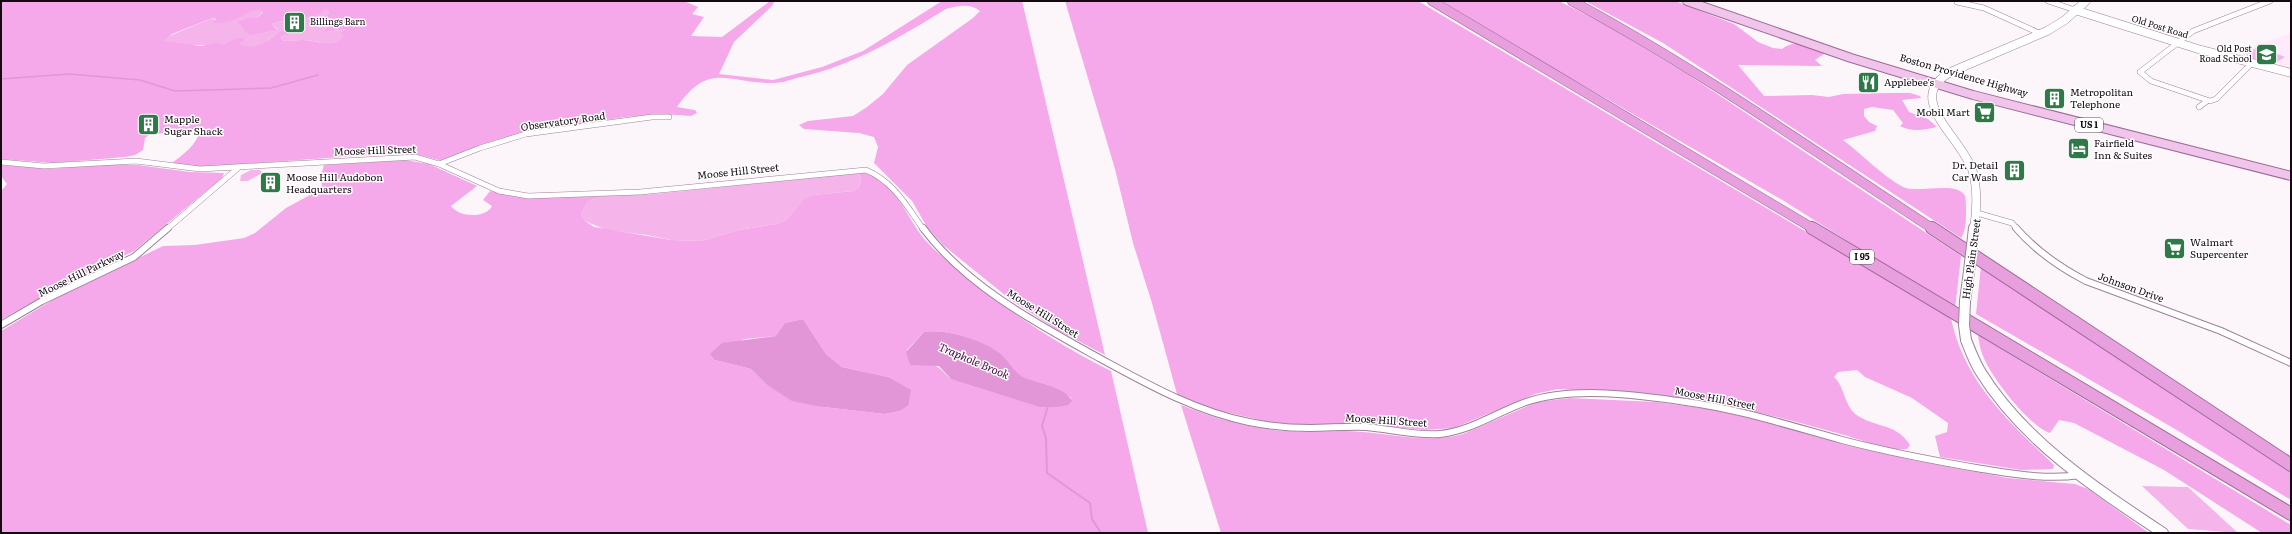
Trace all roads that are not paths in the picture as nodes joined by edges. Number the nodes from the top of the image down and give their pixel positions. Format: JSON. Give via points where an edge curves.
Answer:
{"nodes":[{"id":1,"x":1432,"y":1,"type":"edge"},
{"id":2,"x":1572,"y":1,"type":"edge"},
{"id":3,"x":1687,"y":1,"type":"edge"},
{"id":4,"x":1700,"y":1,"type":"edge"},
{"id":5,"x":2048,"y":1,"type":"edge"},
{"id":6,"x":2086,"y":1,"type":"edge"},
{"id":7,"x":2270,"y":1,"type":"edge"},
{"id":8,"x":1957,"y":2,"type":"dead end"},
{"id":9,"x":2075,"y":10,"type":"junction"},
{"id":10,"x":2041,"y":34,"type":"junction"},
{"id":11,"x":2177,"y":42,"type":"junction"},
{"id":12,"x":2252,"y":63,"type":"junction"},
{"id":13,"x":2291,"y":73,"type":"edge"},
{"id":14,"x":1936,"y":81,"type":"junction"},
{"id":15,"x":2207,"y":101,"type":"junction"},
{"id":16,"x":2199,"y":107,"type":"dead end"},
{"id":17,"x":669,"y":117,"type":"dead end"},
{"id":18,"x":1,"y":162,"type":"edge"},
{"id":19,"x":439,"y":164,"type":"junction"},
{"id":20,"x":238,"y":168,"type":"junction"},
{"id":21,"x":2291,"y":171,"type":"edge"},
{"id":22,"x":2291,"y":176,"type":"edge"},
{"id":23,"x":1977,"y":213,"type":"junction"},
{"id":24,"x":1,"y":325,"type":"edge"},
{"id":25,"x":2291,"y":363,"type":"edge"},
{"id":26,"x":2291,"y":465,"type":"edge"},
{"id":27,"x":2081,"y":475,"type":"junction"},
{"id":28,"x":2291,"y":514,"type":"edge"},
{"id":29,"x":2163,"y":533,"type":"edge"}],
"edges":[{"from":1,"to":28,"type":"highway","number":"I 95"},
{"from":2,"to":26,"type":"highway","via":[[1642,39],[1700,76]]},
{"from":3,"to":14,"type":"main road","name":"Boston Providence Highway","number":"US 1"},
{"from":4,"to":14,"type":"main road","name":"Boston Providence Highway","number":"US 1"},
{"from":5,"to":9,"type":"street","name":"Old Post Road"},
{"from":6,"to":9,"type":"main road"},
{"from":7,"to":11,"type":"street","via":[[2199,28]]},
{"from":8,"to":10,"type":"street","via":[[1984,8]]},
{"from":9,"to":10,"type":"main road","via":[[2060,24]]},
{"from":9,"to":11,"type":"main road","name":"Old Post Road"},
{"from":10,"to":14,"type":"main road","via":[[1966,65]]},
{"from":11,"to":12,"type":"main road","name":"Old Post Road"},
{"from":11,"to":15,"type":"street","via":[[2140,72],[2151,81]]},
{"from":12,"to":13,"type":"main road","name":"Old Post Road"},
{"from":12,"to":15,"type":"street","via":[[2216,99]]},
{"from":14,"to":21,"type":"main road","name":"Boston Providence Highway","number":"US 1"},
{"from":14,"to":22,"type":"main road","name":"Boston Providence Highway","number":"US 1","via":[[2038,112]]},
{"from":14,"to":23,"type":"main road","name":"High Plain Street","via":[[1931,93],[1933,102],[1963,150],[1973,173]]},
{"from":15,"to":16,"type":"street"},
{"from":17,"to":19,"type":"street","name":"Observatory Road","via":[[533,133],[480,148]]},
{"from":18,"to":20,"type":"street","name":"Moose Hill Street","via":[[44,166],[136,161],[188,169]]},
{"from":19,"to":20,"type":"street","name":"Moose Hill Street","via":[[408,157]]},
{"from":19,"to":27,"type":"street","name":"Moose Hill Street","via":[[499,191],[528,196],[640,192],[868,170],[897,191],[930,238],[944,252],[987,289],[1032,320],[1182,402],[1263,424],[1293,428],[1362,427],[1444,434],[1546,396],[1616,396],[1670,400],[1733,411],[1860,444],[1962,466],[2038,476]]},
{"from":20,"to":24,"type":"street","name":"Moose Hill Parkway","via":[[134,257],[42,301]]},
{"from":23,"to":25,"type":"street","name":"Johnson Drive","via":[[2012,223],[2030,244],[2044,255],[2086,281],[2221,330]]},
{"from":23,"to":27,"type":"main road","name":"High Plain Street","bridge":true,"via":[[1965,301],[1966,340],[1980,372],[2006,406],[2042,443]]},
{"from":27,"to":29,"type":"main road","name":"High Plain Street"}]}
